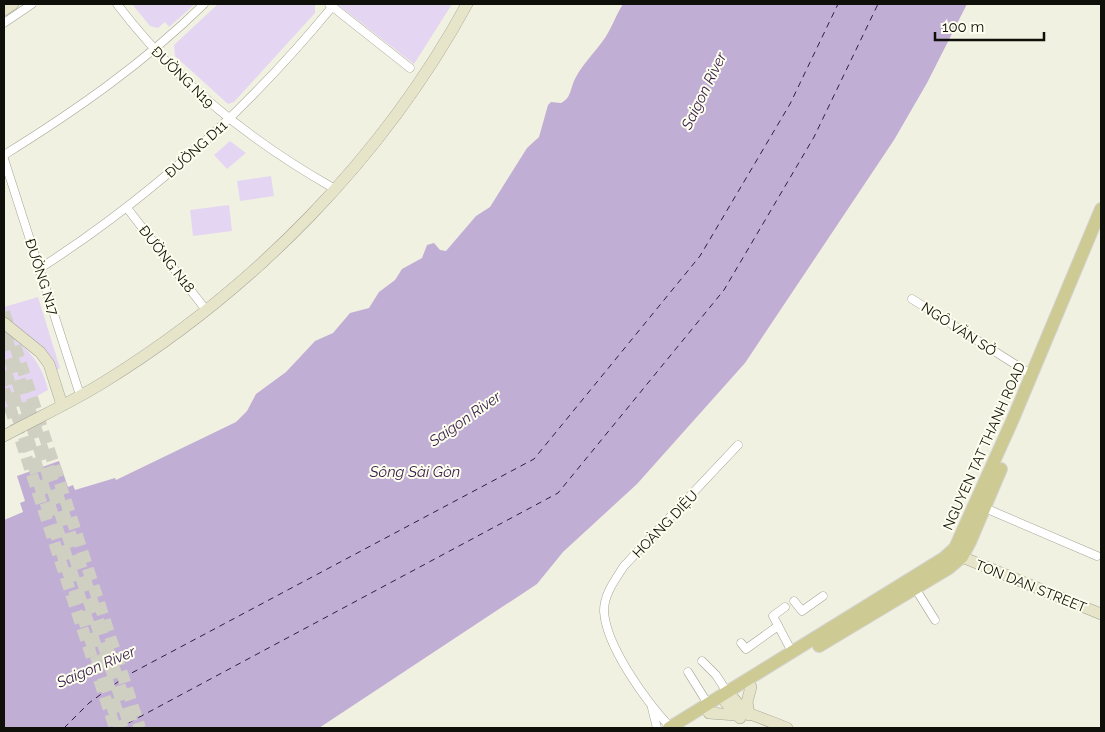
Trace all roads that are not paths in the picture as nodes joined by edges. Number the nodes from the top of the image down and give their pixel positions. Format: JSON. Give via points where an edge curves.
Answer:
{"nodes":[{"id":1,"x":13,"y":4,"type":"edge"},
{"id":2,"x":32,"y":4,"type":"edge"},
{"id":3,"x":117,"y":4,"type":"edge"},
{"id":4,"x":204,"y":4,"type":"edge"},
{"id":5,"x":467,"y":4,"type":"edge"},
{"id":6,"x":331,"y":5,"type":"edge"},
{"id":7,"x":4,"y":10,"type":"edge"},
{"id":8,"x":4,"y":24,"type":"edge"},
{"id":9,"x":154,"y":49,"type":"junction"},
{"id":10,"x":410,"y":68,"type":"dead end"},
{"id":11,"x":229,"y":120,"type":"junction"},
{"id":12,"x":4,"y":155,"type":"edge"},
{"id":13,"x":4,"y":159,"type":"edge"},
{"id":14,"x":335,"y":189,"type":"junction"},
{"id":15,"x":127,"y":208,"type":"junction"},
{"id":16,"x":1101,"y":209,"type":"edge"},
{"id":17,"x":1101,"y":231,"type":"edge"},
{"id":18,"x":39,"y":269,"type":"junction"},
{"id":19,"x":912,"y":299,"type":"dead end"},
{"id":20,"x":206,"y":310,"type":"junction"},
{"id":21,"x":4,"y":323,"type":"edge"},
{"id":22,"x":1036,"y":376,"type":"junction"},
{"id":23,"x":80,"y":395,"type":"junction"},
{"id":24,"x":62,"y":405,"type":"junction"},
{"id":25,"x":4,"y":436,"type":"edge"},
{"id":26,"x":738,"y":445,"type":"dead end"},
{"id":27,"x":984,"y":508,"type":"junction"},
{"id":28,"x":958,"y":552,"type":"junction"},
{"id":29,"x":1097,"y":556,"type":"dead end"},
{"id":30,"x":916,"y":588,"type":"junction"},
{"id":31,"x":822,"y":596,"type":"dead end"},
{"id":32,"x":794,"y":600,"type":"dead end"},
{"id":33,"x":785,"y":607,"type":"dead end"},
{"id":34,"x":1101,"y":614,"type":"edge"},
{"id":35,"x":935,"y":620,"type":"dead end"},
{"id":36,"x":778,"y":626,"type":"junction"},
{"id":37,"x":741,"y":643,"type":"dead end"},
{"id":38,"x":792,"y":652,"type":"junction"},
{"id":39,"x":702,"y":661,"type":"dead end"},
{"id":40,"x":688,"y":672,"type":"dead end"},
{"id":41,"x":752,"y":687,"type":"junction"},
{"id":42,"x":729,"y":698,"type":"junction"},
{"id":43,"x":652,"y":706,"type":"junction"},
{"id":44,"x":708,"y":709,"type":"junction"},
{"id":45,"x":736,"y":715,"type":"junction"},
{"id":46,"x":749,"y":715,"type":"junction"},
{"id":47,"x":657,"y":728,"type":"edge"},
{"id":48,"x":670,"y":728,"type":"edge"},
{"id":49,"x":685,"y":728,"type":"edge"},
{"id":50,"x":765,"y":728,"type":"edge"},
{"id":51,"x":787,"y":728,"type":"edge"}],
"edges":[{"from":1,"to":7,"type":"street"},
{"from":2,"to":8,"type":"street"},
{"from":3,"to":9,"type":"street","name":"ĐƯỜNG N19"},
{"from":4,"to":9,"type":"street"},
{"from":5,"to":14,"type":"street","via":[[409,96]]},
{"from":6,"to":10,"type":"street"},
{"from":6,"to":11,"type":"street","name":"ĐƯỜNG D11","via":[[274,74]]},
{"from":9,"to":11,"type":"street","name":"ĐƯỜNG N19"},
{"from":9,"to":12,"type":"street","via":[[76,109]]},
{"from":11,"to":14,"type":"street","name":"ĐƯỜNG N19","via":[[271,152]]},
{"from":11,"to":15,"type":"street","name":"ĐƯỜNG D11","via":[[180,166]]},
{"from":13,"to":18,"type":"street","name":"ĐƯỜNG N17"},
{"from":14,"to":20,"type":"street","via":[[269,257]]},
{"from":15,"to":18,"type":"street","name":"ĐƯỜNG D11"},
{"from":15,"to":20,"type":"street","name":"ĐƯỜNG N18"},
{"from":16,"to":22,"type":"main road","name":"NGUYEN TAT THANH ROAD"},
{"from":17,"to":22,"type":"main road","name":"NGUYEN TAT THANH ROAD","via":[[1046,362]]},
{"from":18,"to":23,"type":"street","name":"ĐƯỜNG N17"},
{"from":19,"to":22,"type":"street","name":"NGÔ VĂN SỞ"},
{"from":20,"to":23,"type":"street","via":[[128,366]]},
{"from":21,"to":24,"type":"street","via":[[31,344],[49,364]]},
{"from":22,"to":27,"type":"main road","name":"NGUYEN TAT THANH ROAD"},
{"from":22,"to":28,"type":"main road","name":"NGUYEN TAT THANH ROAD","via":[[962,536]]},
{"from":23,"to":24,"type":"street"},
{"from":24,"to":25,"type":"street"},
{"from":26,"to":43,"type":"street","via":[[624,566],[609,588],[604,611],[610,639]]},
{"from":27,"to":28,"type":"main road","name":"NGUYEN TAT THANH ROAD"},
{"from":27,"to":29,"type":"street"},
{"from":28,"to":30,"type":"main road","name":"NGUYEN TAT THANH ROAD","via":[[949,568]]},
{"from":28,"to":34,"type":"street","name":"TON DAN STREET"},
{"from":28,"to":38,"type":"main road","name":"NGUYEN TAT THANH ROAD"},
{"from":30,"to":35,"type":"street"},
{"from":30,"to":41,"type":"main road","name":"NGUYEN TAT THANH ROAD"},
{"from":31,"to":32,"type":"street","via":[[802,611]]},
{"from":33,"to":36,"type":"street","via":[[773,616]]},
{"from":36,"to":37,"type":"street","via":[[746,649]]},
{"from":36,"to":38,"type":"street"},
{"from":38,"to":42,"type":"main road","name":"NGUYEN TAT THANH ROAD"},
{"from":39,"to":42,"type":"street"},
{"from":40,"to":44,"type":"street"},
{"from":41,"to":42,"type":"main road","name":"NGUYEN TAT THANH ROAD"},
{"from":41,"to":46,"type":"street","via":[[747,702]]},
{"from":42,"to":44,"type":"main road","name":"NGUYEN TAT THANH ROAD"},
{"from":42,"to":45,"type":"street"},
{"from":42,"to":46,"type":"street"},
{"from":43,"to":47,"type":"street"},
{"from":43,"to":48,"type":"street"},
{"from":44,"to":45,"type":"street"},
{"from":44,"to":48,"type":"main road","name":"NGUYEN TAT THANH ROAD"},
{"from":44,"to":49,"type":"main road","name":"NGUYEN TAT THANH ROAD"},
{"from":45,"to":50,"type":"street"},
{"from":46,"to":51,"type":"street"}]}
